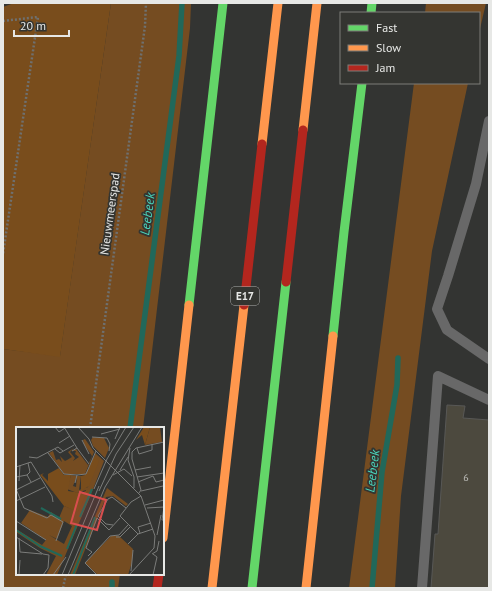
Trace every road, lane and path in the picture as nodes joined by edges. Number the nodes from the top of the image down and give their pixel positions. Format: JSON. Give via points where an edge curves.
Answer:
{"nodes":[{"id":1,"x":146,"y":3,"type":"edge"},
{"id":2,"x":223,"y":3,"type":"edge"},
{"id":3,"x":278,"y":3,"type":"edge"},
{"id":4,"x":317,"y":3,"type":"edge"},
{"id":5,"x":3,"y":21,"type":"edge"},
{"id":6,"x":362,"y":84,"type":"edge"},
{"id":7,"x":489,"y":121,"type":"edge"},
{"id":8,"x":3,"y":254,"type":"edge"},
{"id":9,"x":489,"y":359,"type":"edge"},
{"id":10,"x":489,"y":400,"type":"edge"},
{"id":11,"x":90,"y":427,"type":"edge"},
{"id":12,"x":164,"y":529,"type":"edge"},
{"id":13,"x":66,"y":575,"type":"edge"},
{"id":14,"x":159,"y":575,"type":"edge"},
{"id":15,"x":63,"y":588,"type":"edge"},
{"id":16,"x":157,"y":588,"type":"edge"},
{"id":17,"x":212,"y":588,"type":"edge"},
{"id":18,"x":252,"y":588,"type":"edge"},
{"id":19,"x":306,"y":588,"type":"edge"},
{"id":20,"x":422,"y":588,"type":"edge"}],
"edges":[{"from":1,"to":11,"type":"path","name":"Nieuwmeerspad","via":[[143,42]]},
{"from":2,"to":12,"type":"highway"},
{"from":3,"to":17,"type":"highway","number":"E17"},
{"from":4,"to":18,"type":"highway"},
{"from":5,"to":8,"type":"path","via":[[38,16]]},
{"from":6,"to":19,"type":"highway"},
{"from":7,"to":9,"type":"lane","via":[[476,184],[437,309],[447,330]]},
{"from":10,"to":20,"type":"lane","via":[[438,376]]},
{"from":13,"to":15,"type":"path"},
{"from":14,"to":16,"type":"highway"}]}
